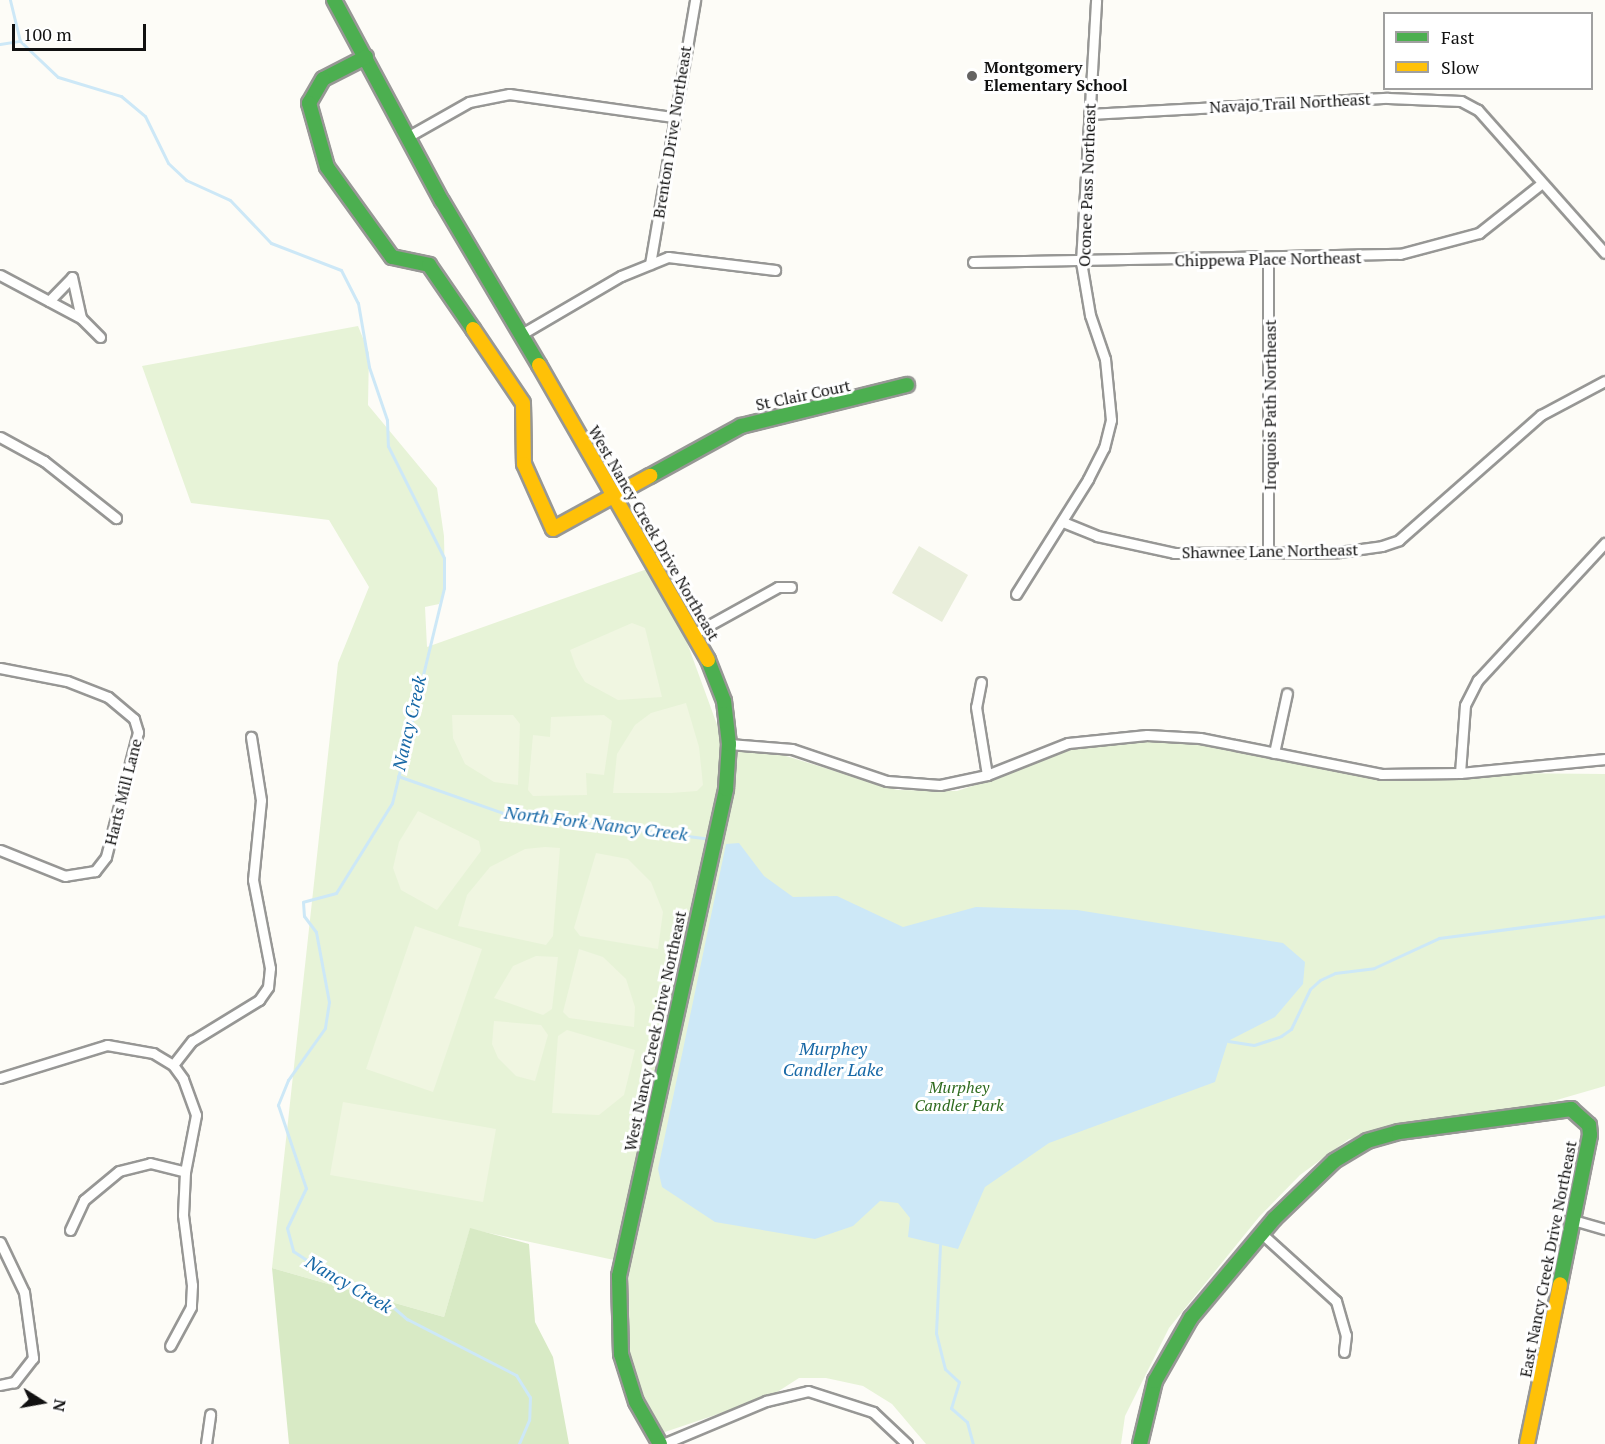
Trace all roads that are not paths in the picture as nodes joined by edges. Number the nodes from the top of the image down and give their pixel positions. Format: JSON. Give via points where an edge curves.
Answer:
{"nodes":[{"id":1,"x":334,"y":0,"type":"edge"},
{"id":2,"x":695,"y":0,"type":"edge"},
{"id":3,"x":1096,"y":0,"type":"edge"},
{"id":4,"x":366,"y":57,"type":"junction"},
{"id":5,"x":1388,"y":93,"type":"edge"},
{"id":6,"x":1089,"y":114,"type":"junction"},
{"id":7,"x":673,"y":117,"type":"junction"},
{"id":8,"x":409,"y":136,"type":"junction"},
{"id":9,"x":1542,"y":183,"type":"junction"},
{"id":10,"x":1605,"y":253,"type":"edge"},
{"id":11,"x":1268,"y":259,"type":"junction"},
{"id":12,"x":973,"y":262,"type":"dead end"},
{"id":13,"x":1081,"y":262,"type":"junction"},
{"id":14,"x":650,"y":264,"type":"junction"},
{"id":15,"x":775,"y":270,"type":"dead end"},
{"id":16,"x":0,"y":275,"type":"edge"},
{"id":17,"x":49,"y":301,"type":"junction"},
{"id":18,"x":81,"y":318,"type":"junction"},
{"id":19,"x":520,"y":335,"type":"junction"},
{"id":20,"x":100,"y":337,"type":"dead end"},
{"id":21,"x":1605,"y":381,"type":"edge"},
{"id":22,"x":907,"y":386,"type":"dead end"},
{"id":23,"x":0,"y":437,"type":"edge"},
{"id":24,"x":617,"y":498,"type":"junction"},
{"id":25,"x":116,"y":518,"type":"dead end"},
{"id":26,"x":1062,"y":522,"type":"junction"},
{"id":27,"x":1605,"y":543,"type":"edge"},
{"id":28,"x":1268,"y":550,"type":"junction"},
{"id":29,"x":791,"y":586,"type":"dead end"},
{"id":30,"x":1016,"y":594,"type":"dead end"},
{"id":31,"x":695,"y":633,"type":"junction"},
{"id":32,"x":0,"y":668,"type":"edge"},
{"id":33,"x":981,"y":682,"type":"dead end"},
{"id":34,"x":1287,"y":693,"type":"dead end"},
{"id":35,"x":251,"y":737,"type":"dead end"},
{"id":36,"x":729,"y":744,"type":"junction"},
{"id":37,"x":1274,"y":753,"type":"junction"},
{"id":38,"x":1605,"y":759,"type":"edge"},
{"id":39,"x":1460,"y":773,"type":"junction"},
{"id":40,"x":987,"y":775,"type":"junction"},
{"id":41,"x":0,"y":850,"type":"edge"},
{"id":42,"x":173,"y":1065,"type":"junction"},
{"id":43,"x":0,"y":1078,"type":"edge"},
{"id":44,"x":185,"y":1172,"type":"junction"},
{"id":45,"x":1573,"y":1220,"type":"junction"},
{"id":46,"x":1605,"y":1229,"type":"edge"},
{"id":47,"x":70,"y":1230,"type":"dead end"},
{"id":48,"x":1262,"y":1234,"type":"junction"},
{"id":49,"x":0,"y":1242,"type":"edge"},
{"id":50,"x":170,"y":1346,"type":"dead end"},
{"id":51,"x":1344,"y":1352,"type":"dead end"},
{"id":52,"x":0,"y":1385,"type":"edge"},
{"id":53,"x":210,"y":1414,"type":"dead end"},
{"id":54,"x":206,"y":1444,"type":"edge"},
{"id":55,"x":661,"y":1444,"type":"edge"},
{"id":56,"x":907,"y":1444,"type":"edge"},
{"id":57,"x":1140,"y":1444,"type":"edge"},
{"id":58,"x":1527,"y":1444,"type":"edge"}],
"edges":[{"from":1,"to":4,"type":"street","name":"West Nancy Creek Drive Northeast"},
{"from":2,"to":7,"type":"street","name":"Brenton Drive Northeast"},
{"from":3,"to":6,"type":"street","name":"Oconee Pass Northeast"},
{"from":4,"to":8,"type":"street","name":"West Nancy Creek Drive Northeast"},
{"from":4,"to":24,"type":"street","name":"St Clair Court","via":[[323,79],[309,103],[327,166],[392,257],[429,265],[523,403],[524,464],[553,529]]},
{"from":5,"to":6,"type":"street","name":"Navajo Trail Northeast"},
{"from":5,"to":9,"type":"street","name":"Navajo Trail Northeast","via":[[1461,101],[1478,110]]},
{"from":6,"to":13,"type":"street","name":"Oconee Pass Northeast"},
{"from":7,"to":8,"type":"street","via":[[509,94],[469,102]]},
{"from":7,"to":14,"type":"street","name":"Brenton Drive Northeast"},
{"from":8,"to":19,"type":"street","name":"West Nancy Creek Drive Northeast"},
{"from":9,"to":10,"type":"street","name":"Navajo Trail Northeast"},
{"from":9,"to":11,"type":"street","name":"Chippewa Place Northeast","via":[[1497,223],[1455,243],[1371,258]]},
{"from":11,"to":13,"type":"street","name":"Chippewa Place Northeast"},
{"from":11,"to":28,"type":"street","name":"Iroquois Path Northeast"},
{"from":12,"to":13,"type":"street","name":"Chippewa Place Northeast"},
{"from":13,"to":26,"type":"street","name":"Oconee Pass Northeast","via":[[1090,315],[1105,359],[1111,420],[1104,448]]},
{"from":14,"to":15,"type":"street","via":[[668,257],[702,258]]},
{"from":14,"to":19,"type":"street"},
{"from":16,"to":17,"type":"street"},
{"from":17,"to":18,"type":"street"},
{"from":17,"to":18,"type":"street","via":[[72,277]]},
{"from":18,"to":20,"type":"street"},
{"from":19,"to":24,"type":"street","name":"West Nancy Creek Drive Northeast"},
{"from":21,"to":28,"type":"street","name":"Shawnee Lane Northeast","via":[[1541,415],[1400,540],[1350,551]]},
{"from":22,"to":24,"type":"street","name":"St Clair Court","via":[[857,401],[763,418],[676,462]]},
{"from":23,"to":25,"type":"street","via":[[44,461]]},
{"from":24,"to":31,"type":"street","name":"West Nancy Creek Drive Northeast"},
{"from":26,"to":28,"type":"street","name":"Shawnee Lane Northeast","via":[[1097,536],[1174,553],[1213,555]]},
{"from":26,"to":30,"type":"street","name":"Oconee Pass Northeast"},
{"from":27,"to":39,"type":"street","via":[[1478,680],[1465,705]]},
{"from":29,"to":31,"type":"street","via":[[778,587]]},
{"from":31,"to":36,"type":"street","name":"West Nancy Creek Drive Northeast","via":[[719,685]]},
{"from":32,"to":41,"type":"street","name":"Harts Mill Lane","via":[[67,681],[108,697],[134,719],[138,732],[106,857],[95,871],[65,876]]},
{"from":33,"to":40,"type":"street","via":[[976,707]]},
{"from":34,"to":37,"type":"street"},
{"from":35,"to":42,"type":"street","via":[[261,800],[253,880],[270,968],[268,987],[259,1000],[192,1041]]},
{"from":36,"to":40,"type":"street","via":[[792,749],[911,784],[954,784]]},
{"from":36,"to":55,"type":"street","name":"West Nancy Creek Drive Northeast","via":[[717,827],[619,1276],[621,1354],[636,1402]]},
{"from":37,"to":39,"type":"street","via":[[1381,774]]},
{"from":37,"to":40,"type":"street","via":[[1178,735],[1114,736],[1068,743]]},
{"from":38,"to":39,"type":"street"},
{"from":42,"to":43,"type":"street","via":[[153,1053],[107,1046]]},
{"from":42,"to":44,"type":"street","via":[[196,1115]]},
{"from":44,"to":47,"type":"street","via":[[150,1163],[119,1171],[84,1200]]},
{"from":44,"to":50,"type":"street","via":[[191,1307]]},
{"from":45,"to":46,"type":"street"},
{"from":45,"to":48,"type":"street","name":"East Nancy Creek Drive Northeast","via":[[1589,1125],[1571,1109],[1515,1113],[1367,1141],[1334,1161]]},
{"from":45,"to":58,"type":"street","name":"East Nancy Creek Drive Northeast"},
{"from":48,"to":51,"type":"street","via":[[1336,1301],[1346,1335]]},
{"from":48,"to":57,"type":"street","via":[[1191,1318],[1169,1354],[1144,1415]]},
{"from":49,"to":52,"type":"street","via":[[24,1292],[33,1358],[14,1382]]},
{"from":53,"to":54,"type":"street"},
{"from":55,"to":56,"type":"street","via":[[766,1401],[808,1391],[846,1399],[873,1412]]}]}
